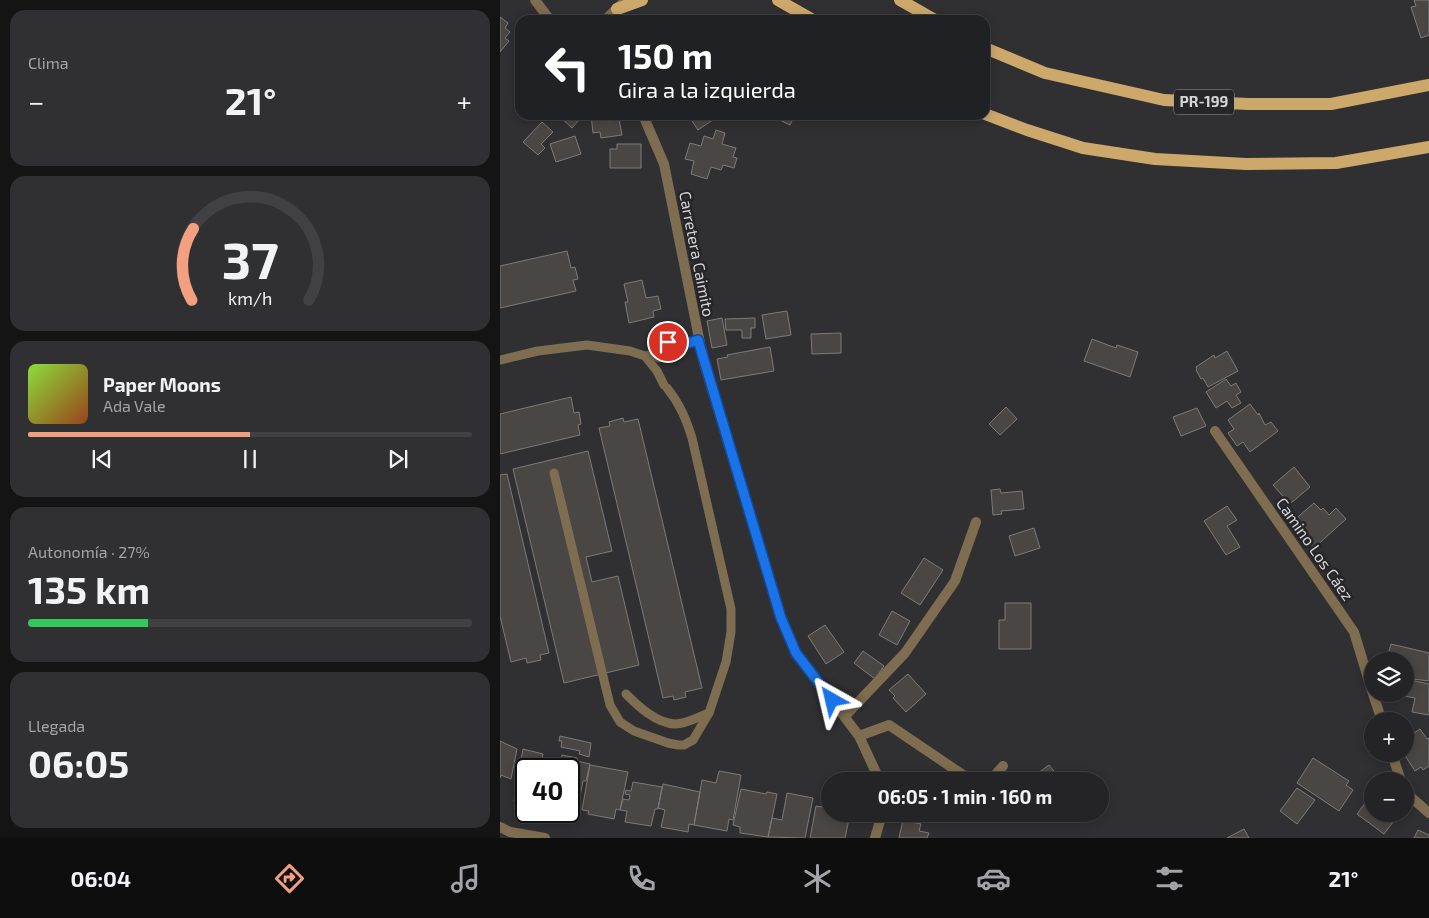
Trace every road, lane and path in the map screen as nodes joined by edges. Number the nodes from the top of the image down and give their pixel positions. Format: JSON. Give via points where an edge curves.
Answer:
{"nodes":[{"id":1,"x":535,"y":0,"type":"edge"},
{"id":2,"x":642,"y":0,"type":"edge"},
{"id":3,"x":778,"y":0,"type":"edge"},
{"id":4,"x":900,"y":0,"type":"edge"},
{"id":5,"x":622,"y":4,"type":"edge"},
{"id":6,"x":546,"y":15,"type":"edge"},
{"id":7,"x":610,"y":15,"type":"edge"},
{"id":8,"x":804,"y":15,"type":"edge"},
{"id":9,"x":926,"y":15,"type":"edge"},
{"id":10,"x":990,"y":50,"type":"edge"},
{"id":11,"x":1429,"y":85,"type":"edge"},
{"id":12,"x":990,"y":116,"type":"edge"},
{"id":13,"x":646,"y":120,"type":"edge"},
{"id":14,"x":1429,"y":147,"type":"edge"},
{"id":15,"x":698,"y":340,"type":"junction"},
{"id":16,"x":682,"y":345,"type":"junction"},
{"id":17,"x":649,"y":355,"type":"junction"},
{"id":18,"x":500,"y":360,"type":"edge"},
{"id":19,"x":1215,"y":431,"type":"dead end"},
{"id":20,"x":554,"y":473,"type":"dead end"},
{"id":21,"x":976,"y":522,"type":"dead end"},
{"id":22,"x":1364,"y":664,"type":"edge"},
{"id":23,"x":626,"y":694,"type":"dead end"},
{"id":24,"x":709,"y":713,"type":"junction"},
{"id":25,"x":844,"y":716,"type":"junction"},
{"id":26,"x":859,"y":736,"type":"junction"},
{"id":27,"x":1003,"y":766,"type":"dead end"},
{"id":28,"x":876,"y":772,"type":"edge"},
{"id":29,"x":959,"y":772,"type":"edge"},
{"id":30,"x":998,"y":772,"type":"edge"},
{"id":31,"x":1414,"y":800,"type":"edge"},
{"id":32,"x":1429,"y":814,"type":"edge"},
{"id":33,"x":880,"y":822,"type":"edge"},
{"id":34,"x":500,"y":828,"type":"edge"},
{"id":35,"x":510,"y":835,"type":"edge"},
{"id":36,"x":545,"y":838,"type":"edge"},
{"id":37,"x":875,"y":838,"type":"edge"}],
"edges":[{"from":1,"to":6,"type":"street"},
{"from":2,"to":5,"type":"main road"},
{"from":3,"to":8,"type":"main road"},
{"from":4,"to":9,"type":"main road"},
{"from":5,"to":7,"type":"street"},
{"from":10,"to":11,"type":"main road","number":"PR-199","via":[[1045,73],[1164,100],[1331,104]]},
{"from":12,"to":14,"type":"main road","via":[[1083,148],[1155,159],[1336,164]]},
{"from":13,"to":15,"type":"street","name":"Carretera Caimito","via":[[664,164]]},
{"from":15,"to":16,"type":"lane"},
{"from":15,"to":25,"type":"street","name":"Carretera Caimito","via":[[781,618],[796,653]]},
{"from":16,"to":17,"type":"lane","via":[[680,352],[669,356]]},
{"from":16,"to":17,"type":"lane","via":[[676,340],[667,342],[656,346]]},
{"from":17,"to":18,"type":"lane","via":[[587,345]]},
{"from":17,"to":24,"type":"lane","via":[[686,418],[731,609],[726,662]]},
{"from":19,"to":22,"type":"street","name":"Camino Los Cáez","via":[[1354,632]]},
{"from":20,"to":24,"type":"lane","via":[[610,705],[620,722],[634,731],[684,745],[692,740]]},
{"from":21,"to":25,"type":"street","via":[[954,581],[933,613],[905,654]]},
{"from":23,"to":24,"type":"lane","via":[[652,716],[674,724],[686,723]]},
{"from":25,"to":26,"type":"street","name":"Carretera Caimito"},
{"from":26,"to":28,"type":"street","name":"Carretera Caimito"},
{"from":26,"to":29,"type":"street","via":[[889,725]]},
{"from":27,"to":30,"type":"street"},
{"from":31,"to":32,"type":"street"},
{"from":33,"to":37,"type":"street"},
{"from":34,"to":35,"type":"street"},
{"from":35,"to":36,"type":"street"}]}
